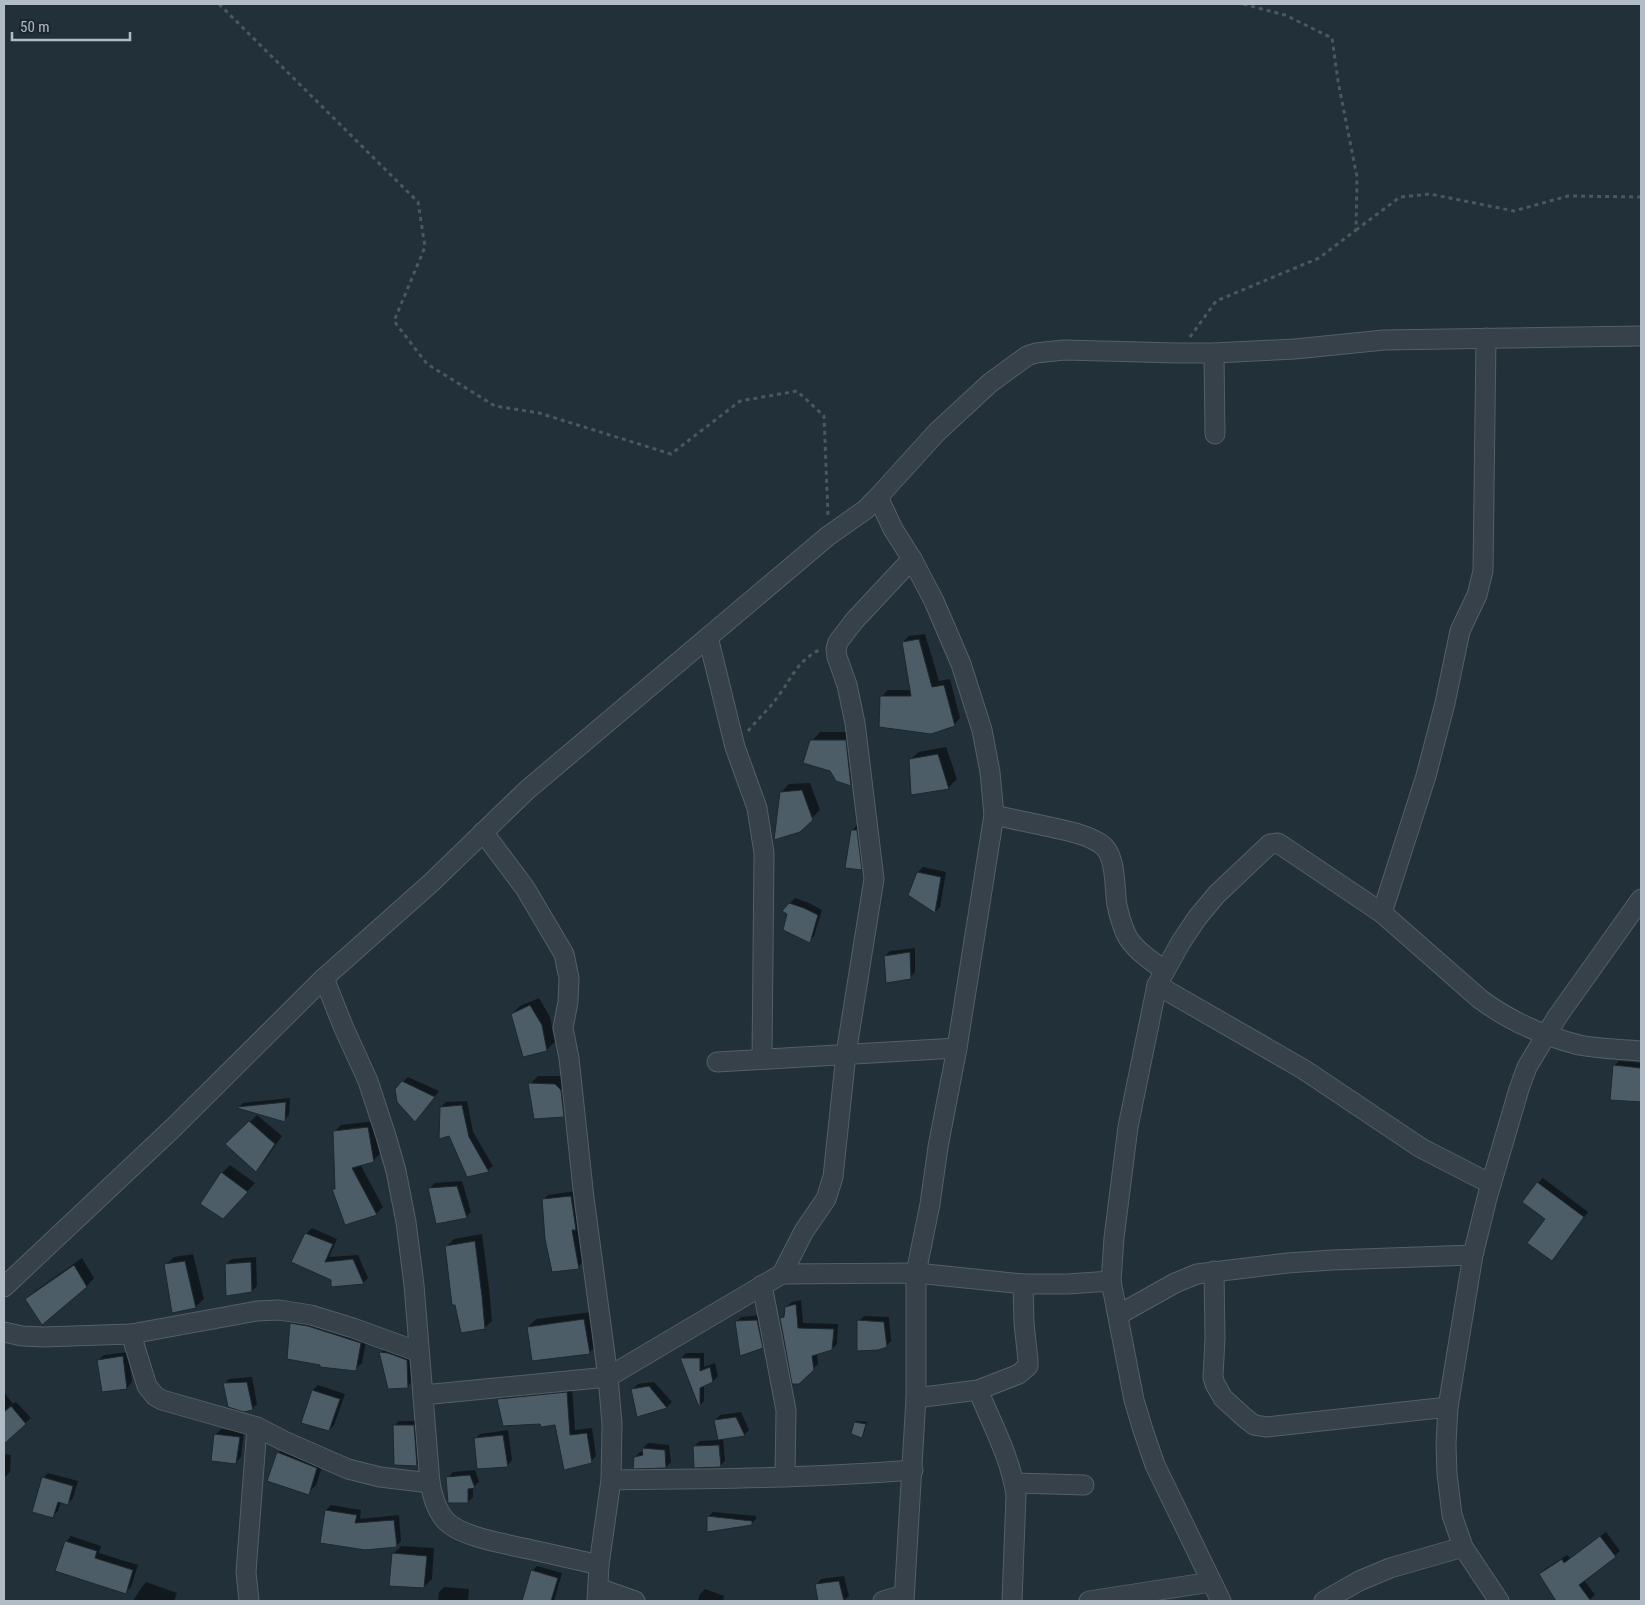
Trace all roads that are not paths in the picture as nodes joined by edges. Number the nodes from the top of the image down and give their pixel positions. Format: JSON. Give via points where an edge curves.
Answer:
{"nodes":[{"id":1,"x":1641,"y":336,"type":"edge"},
{"id":2,"x":1486,"y":338,"type":"junction"},
{"id":3,"x":1214,"y":352,"type":"junction"},
{"id":4,"x":1215,"y":434,"type":"dead end"},
{"id":5,"x":878,"y":497,"type":"junction"},
{"id":6,"x":912,"y":559,"type":"junction"},
{"id":7,"x":708,"y":637,"type":"junction"},
{"id":8,"x":994,"y":815,"type":"junction"},
{"id":9,"x":484,"y":832,"type":"junction"},
{"id":10,"x":1641,"y":899,"type":"edge"},
{"id":11,"x":1382,"y":913,"type":"junction"},
{"id":12,"x":324,"y":978,"type":"junction"},
{"id":13,"x":1161,"y":978,"type":"junction"},
{"id":14,"x":1547,"y":1035,"type":"junction"},
{"id":15,"x":957,"y":1048,"type":"junction"},
{"id":16,"x":1641,"y":1051,"type":"edge"},
{"id":17,"x":846,"y":1054,"type":"junction"},
{"id":18,"x":762,"y":1059,"type":"junction"},
{"id":19,"x":717,"y":1062,"type":"dead end"},
{"id":20,"x":1491,"y":1184,"type":"junction"},
{"id":21,"x":1473,"y":1256,"type":"junction"},
{"id":22,"x":1214,"y":1271,"type":"junction"},
{"id":23,"x":916,"y":1273,"type":"junction"},
{"id":24,"x":782,"y":1274,"type":"junction"},
{"id":25,"x":1111,"y":1282,"type":"junction"},
{"id":26,"x":1023,"y":1284,"type":"junction"},
{"id":27,"x":762,"y":1285,"type":"junction"},
{"id":28,"x":4,"y":1287,"type":"edge"},
{"id":29,"x":1118,"y":1315,"type":"junction"},
{"id":30,"x":4,"y":1332,"type":"edge"},
{"id":31,"x":131,"y":1334,"type":"junction"},
{"id":32,"x":420,"y":1352,"type":"junction"},
{"id":33,"x":608,"y":1377,"type":"junction"},
{"id":34,"x":978,"y":1390,"type":"junction"},
{"id":35,"x":423,"y":1395,"type":"junction"},
{"id":36,"x":916,"y":1398,"type":"junction"},
{"id":37,"x":1448,"y":1408,"type":"junction"},
{"id":38,"x":257,"y":1427,"type":"junction"},
{"id":39,"x":913,"y":1470,"type":"junction"},
{"id":40,"x":785,"y":1476,"type":"junction"},
{"id":41,"x":611,"y":1480,"type":"junction"},
{"id":42,"x":1014,"y":1482,"type":"junction"},
{"id":43,"x":430,"y":1483,"type":"junction"},
{"id":44,"x":1084,"y":1485,"type":"dead end"},
{"id":45,"x":1463,"y":1547,"type":"junction"},
{"id":46,"x":599,"y":1565,"type":"junction"},
{"id":47,"x":1211,"y":1582,"type":"junction"},
{"id":48,"x":598,"y":1595,"type":"edge"},
{"id":49,"x":904,"y":1598,"type":"edge"},
{"id":50,"x":249,"y":1601,"type":"edge"},
{"id":51,"x":635,"y":1601,"type":"edge"},
{"id":52,"x":883,"y":1601,"type":"edge"},
{"id":53,"x":1012,"y":1601,"type":"edge"},
{"id":54,"x":1089,"y":1601,"type":"edge"},
{"id":55,"x":1222,"y":1601,"type":"edge"},
{"id":56,"x":1324,"y":1601,"type":"edge"},
{"id":57,"x":1500,"y":1601,"type":"edge"}],
"edges":[{"from":1,"to":2,"type":"street"},
{"from":2,"to":3,"type":"street","via":[[1384,340],[1295,349]]},
{"from":2,"to":11,"type":"street","via":[[1483,570],[1477,595],[1460,631],[1426,776]]},
{"from":3,"to":4,"type":"street"},
{"from":3,"to":5,"type":"street","via":[[1064,350],[1028,356],[990,383],[937,432]]},
{"from":5,"to":6,"type":"street"},
{"from":5,"to":7,"type":"street"},
{"from":6,"to":8,"type":"street","via":[[947,628],[971,694],[990,772]]},
{"from":6,"to":17,"type":"street","via":[[867,604],[836,649],[855,723],[874,879]]},
{"from":7,"to":9,"type":"street","via":[[527,790]]},
{"from":7,"to":18,"type":"street","via":[[734,747],[758,808],[764,853]]},
{"from":8,"to":13,"type":"street","via":[[1081,834],[1106,848],[1114,873],[1121,922],[1127,936]]},
{"from":8,"to":15,"type":"street"},
{"from":9,"to":12,"type":"street"},
{"from":9,"to":33,"type":"street","via":[[525,888],[561,946],[566,960],[568,1002],[563,1028]]},
{"from":10,"to":14,"type":"street"},
{"from":11,"to":13,"type":"street","via":[[1278,842],[1272,843],[1217,894],[1197,918]]},
{"from":11,"to":14,"type":"street","via":[[1480,999]]},
{"from":12,"to":28,"type":"street","via":[[173,1128]]},
{"from":12,"to":32,"type":"street","via":[[368,1081],[396,1171],[406,1222]]},
{"from":13,"to":20,"type":"street","via":[[1421,1148]]},
{"from":13,"to":25,"type":"street","via":[[1128,1128],[1117,1204]]},
{"from":14,"to":16,"type":"street","via":[[1580,1045]]},
{"from":14,"to":20,"type":"street","via":[[1527,1068],[1519,1089]]},
{"from":15,"to":17,"type":"street"},
{"from":15,"to":23,"type":"street"},
{"from":17,"to":18,"type":"street"},
{"from":17,"to":24,"type":"street","via":[[833,1177],[826,1199],[804,1231]]},
{"from":18,"to":19,"type":"street"},
{"from":20,"to":21,"type":"street"},
{"from":21,"to":22,"type":"street","via":[[1324,1260]]},
{"from":21,"to":37,"type":"street"},
{"from":22,"to":29,"type":"street","via":[[1186,1277]]},
{"from":22,"to":37,"type":"street","via":[[1213,1377],[1223,1398],[1254,1425],[1267,1427]]},
{"from":23,"to":24,"type":"street"},
{"from":23,"to":26,"type":"street"},
{"from":23,"to":36,"type":"street"},
{"from":24,"to":27,"type":"street"},
{"from":25,"to":26,"type":"street"},
{"from":25,"to":29,"type":"street"},
{"from":26,"to":34,"type":"street","via":[[1028,1366],[1019,1374]]},
{"from":27,"to":33,"type":"street"},
{"from":27,"to":40,"type":"street","via":[[786,1410]]},
{"from":29,"to":47,"type":"street","via":[[1134,1400],[1155,1466]]},
{"from":30,"to":31,"type":"street","via":[[43,1337]]},
{"from":31,"to":32,"type":"street","via":[[257,1311],[279,1310],[311,1314]]},
{"from":31,"to":38,"type":"street","via":[[147,1386],[155,1396]]},
{"from":32,"to":35,"type":"street"},
{"from":33,"to":35,"type":"street"},
{"from":33,"to":41,"type":"street","via":[[612,1424]]},
{"from":34,"to":36,"type":"street"},
{"from":34,"to":42,"type":"street"},
{"from":35,"to":43,"type":"street"},
{"from":36,"to":39,"type":"street"},
{"from":37,"to":45,"type":"street","via":[[1449,1494]]},
{"from":38,"to":43,"type":"street","via":[[348,1469],[380,1477]]},
{"from":38,"to":50,"type":"street","via":[[246,1572]]},
{"from":39,"to":40,"type":"street"},
{"from":39,"to":49,"type":"street"},
{"from":40,"to":41,"type":"street"},
{"from":41,"to":46,"type":"street"},
{"from":42,"to":44,"type":"street"},
{"from":42,"to":53,"type":"street"},
{"from":43,"to":46,"type":"street","via":[[438,1510],[455,1529]]},
{"from":45,"to":56,"type":"street","via":[[1390,1568]]},
{"from":45,"to":57,"type":"street"},
{"from":46,"to":48,"type":"street"},
{"from":47,"to":54,"type":"street"},
{"from":47,"to":55,"type":"street"},
{"from":48,"to":51,"type":"street"},
{"from":49,"to":52,"type":"street"}]}
